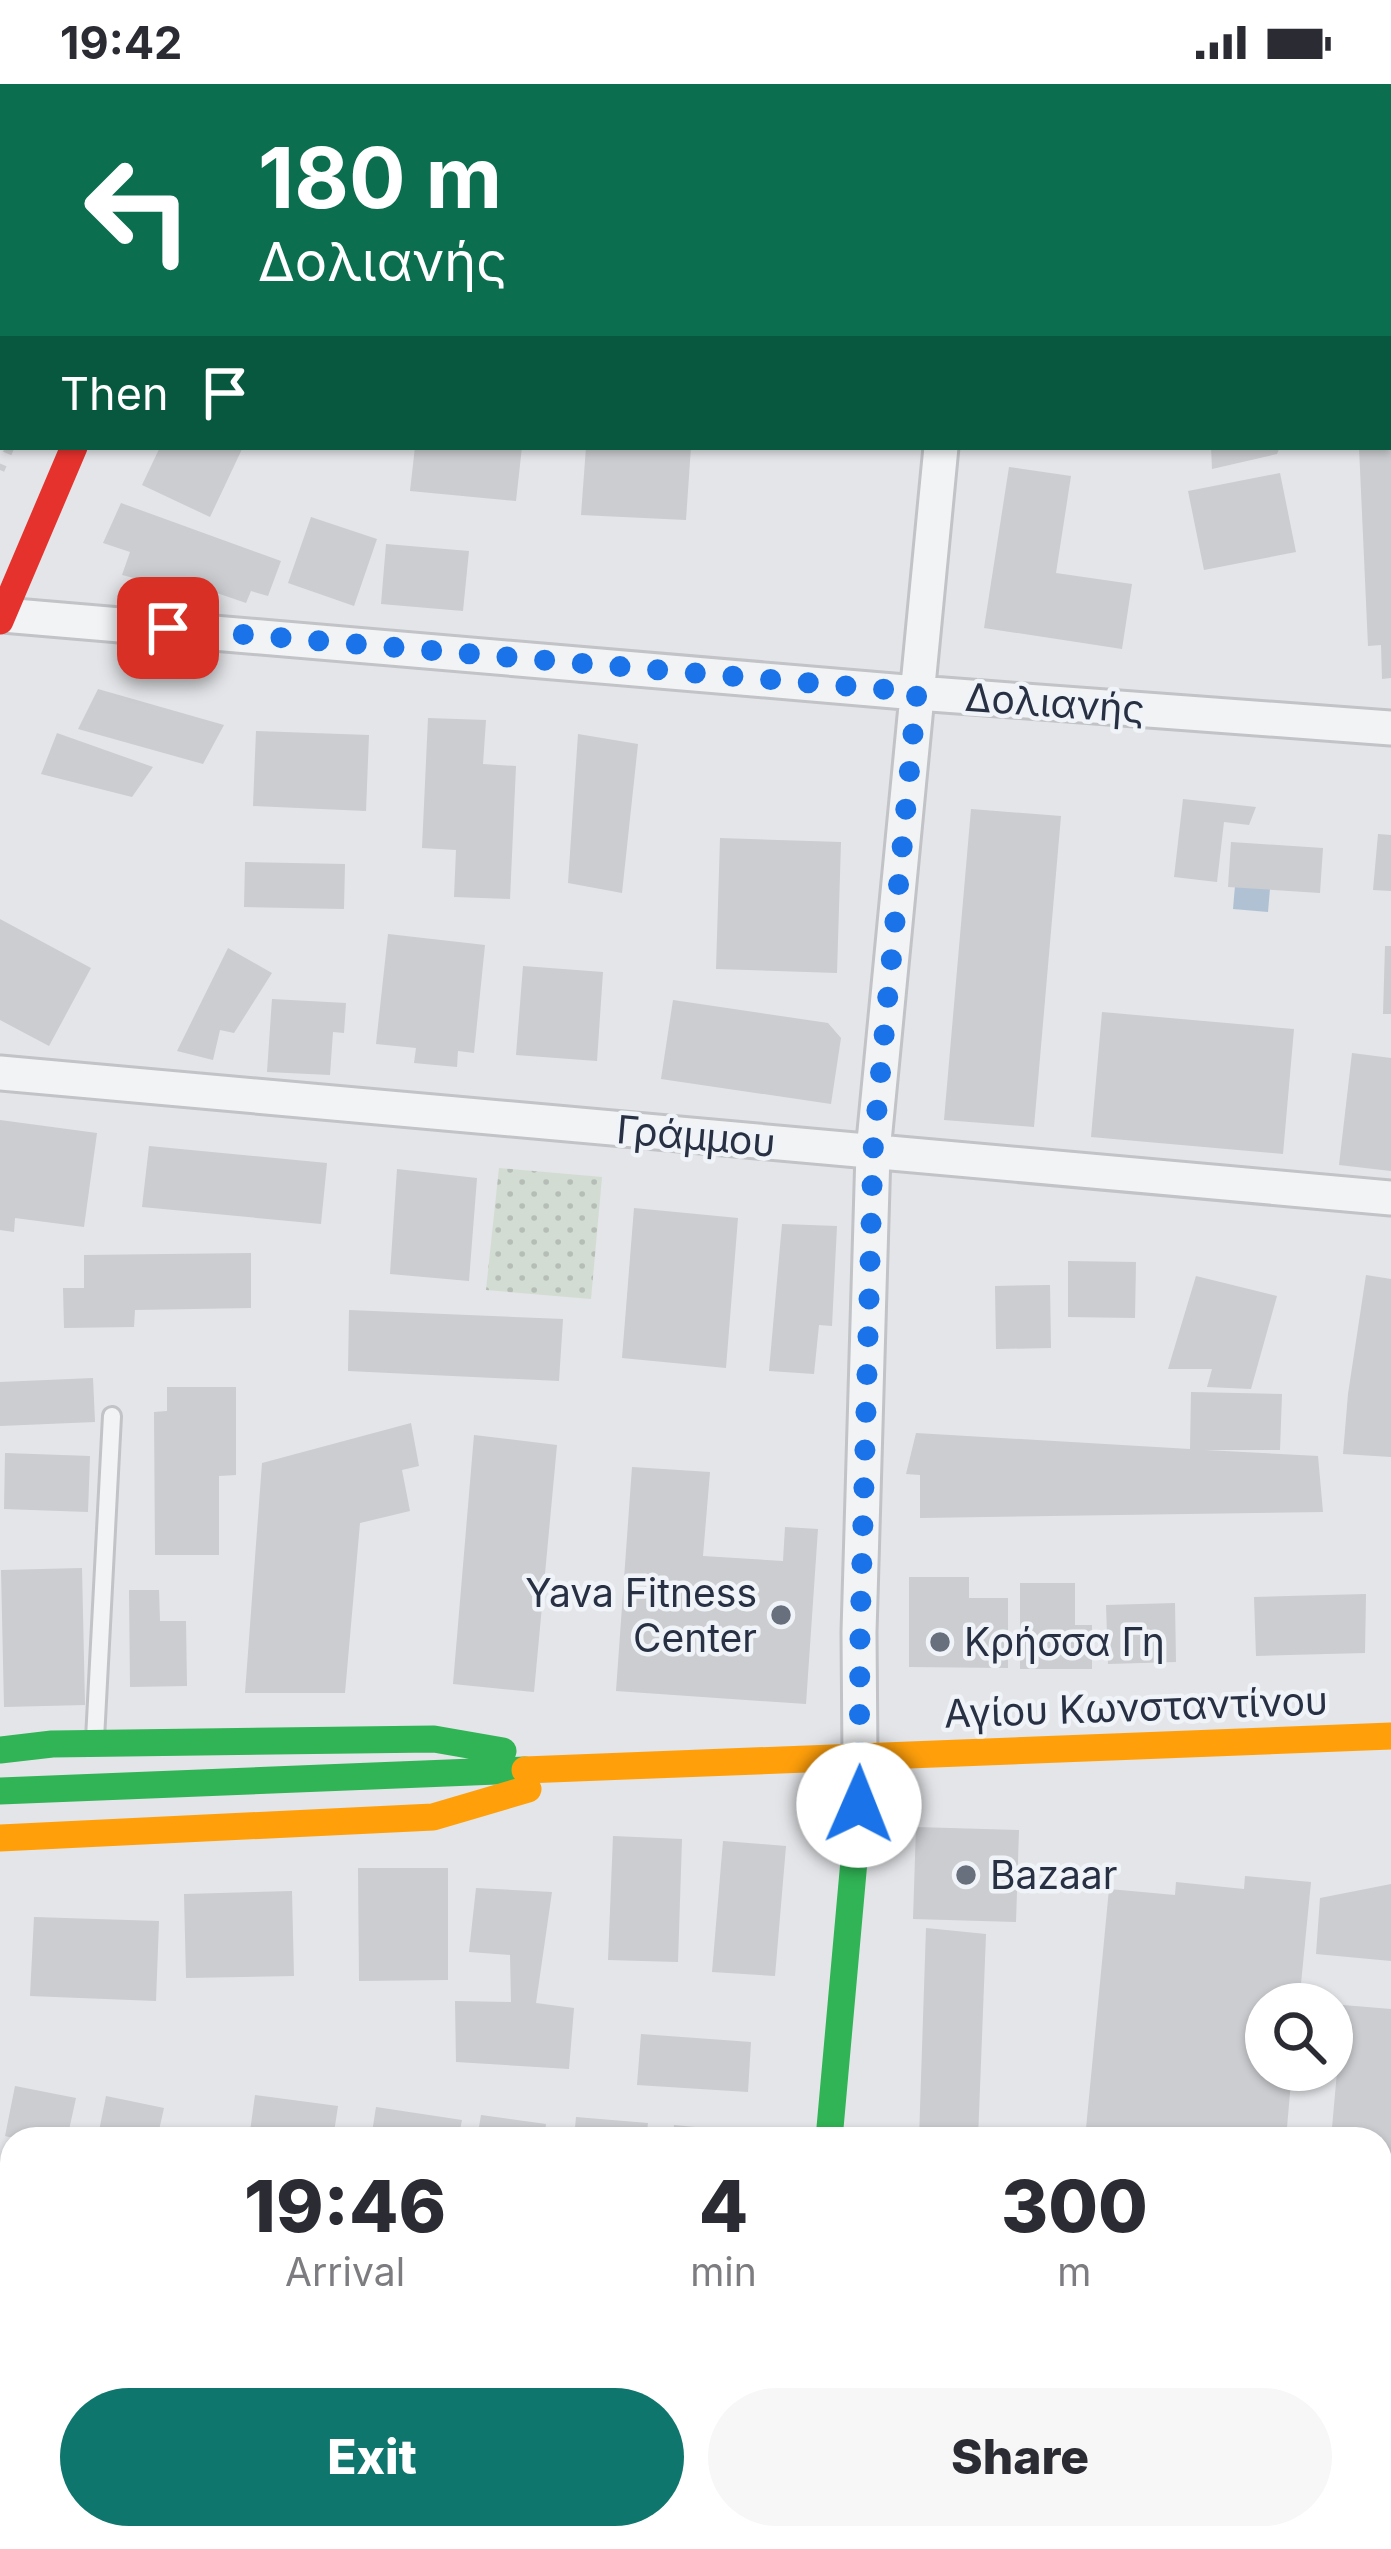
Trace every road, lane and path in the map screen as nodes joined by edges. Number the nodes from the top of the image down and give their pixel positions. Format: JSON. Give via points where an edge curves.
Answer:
{"nodes":[{"id":1,"x":73,"y":450,"type":"edge"},
{"id":2,"x":940,"y":450,"type":"edge"},
{"id":3,"x":1,"y":618,"type":"edge"},
{"id":4,"x":917,"y":692,"type":"junction"},
{"id":5,"x":1391,"y":728,"type":"edge"},
{"id":6,"x":0,"y":1073,"type":"edge"},
{"id":7,"x":873,"y":1151,"type":"junction"},
{"id":8,"x":1391,"y":1198,"type":"edge"},
{"id":9,"x":112,"y":1416,"type":"dead end"},
{"id":10,"x":1391,"y":1736,"type":"edge"},
{"id":11,"x":95,"y":1743,"type":"junction"},
{"id":12,"x":0,"y":1750,"type":"edge"},
{"id":13,"x":860,"y":1758,"type":"junction"},
{"id":14,"x":596,"y":1768,"type":"junction"},
{"id":15,"x":0,"y":1791,"type":"edge"},
{"id":16,"x":0,"y":1838,"type":"edge"},
{"id":17,"x":830,"y":2127,"type":"edge"}],
"edges":[{"from":1,"to":3,"type":"street"},
{"from":2,"to":4,"type":"street"},
{"from":3,"to":4,"type":"street","name":"Δολιανής"},
{"from":4,"to":5,"type":"street","name":"Δολιανής"},
{"from":4,"to":7,"type":"street"},
{"from":6,"to":7,"type":"street","name":"Γράμμου"},
{"from":7,"to":8,"type":"street","name":"Γράμμου"},
{"from":7,"to":13,"type":"street"},
{"from":9,"to":11,"type":"lane"},
{"from":10,"to":13,"type":"street","name":"Αγίου Κωνσταντίνου"},
{"from":11,"to":12,"type":"street","name":"Αγίου Κωνσταντίνου"},
{"from":11,"to":14,"type":"street","name":"Αγίου Κωνσταντίνου","via":[[434,1739]]},
{"from":13,"to":14,"type":"street","name":"Αγίου Κωνσταντίνου"},
{"from":13,"to":17,"type":"street"},
{"from":14,"to":15,"type":"street","name":"Αγίου Κωνσταντίνου"},
{"from":14,"to":16,"type":"street","name":"Αγίου Κωνσταντίνου","via":[[433,1817]]}]}
